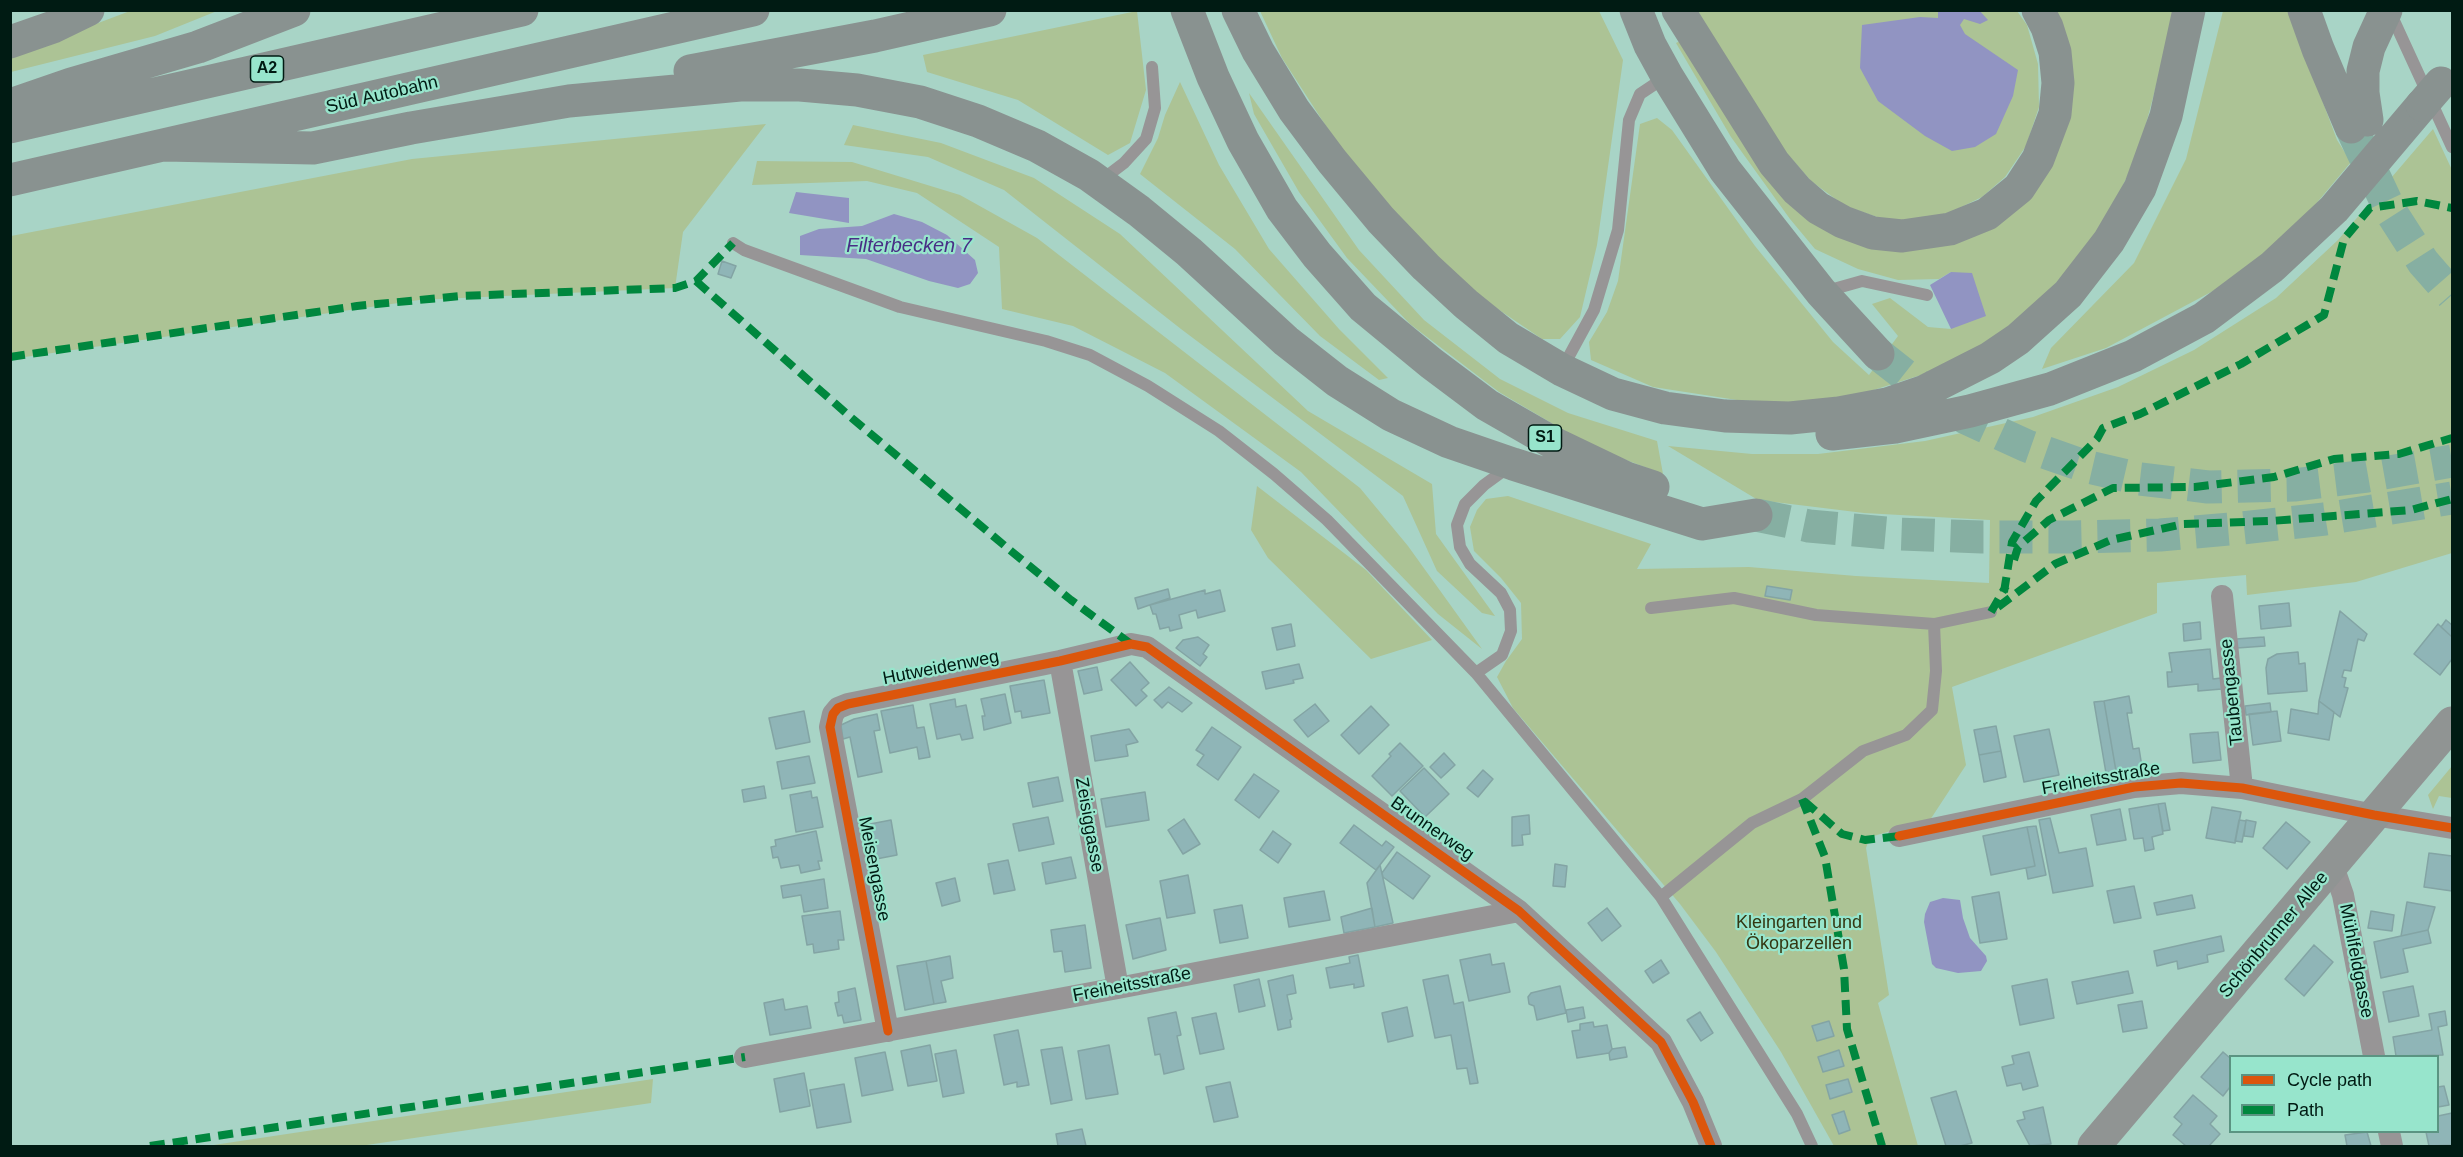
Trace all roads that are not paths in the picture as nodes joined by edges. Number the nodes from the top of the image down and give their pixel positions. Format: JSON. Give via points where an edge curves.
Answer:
{"nodes":[{"id":1,"x":32,"y":10,"type":"edge"},
{"id":2,"x":88,"y":10,"type":"edge"},
{"id":3,"x":294,"y":10,"type":"edge"},
{"id":4,"x":522,"y":10,"type":"edge"},
{"id":5,"x":753,"y":10,"type":"edge"},
{"id":6,"x":990,"y":10,"type":"edge"},
{"id":7,"x":1238,"y":10,"type":"edge"},
{"id":8,"x":1630,"y":10,"type":"edge"},
{"id":9,"x":1636,"y":10,"type":"edge"},
{"id":10,"x":1678,"y":10,"type":"edge"},
{"id":11,"x":2038,"y":10,"type":"edge"},
{"id":12,"x":2189,"y":10,"type":"edge"},
{"id":13,"x":2304,"y":10,"type":"edge"},
{"id":14,"x":2388,"y":10,"type":"edge"},
{"id":15,"x":1188,"y":12,"type":"edge"},
{"id":16,"x":10,"y":19,"type":"edge"},
{"id":17,"x":10,"y":42,"type":"edge"},
{"id":18,"x":1650,"y":45,"type":"junction"},
{"id":19,"x":1152,"y":67,"type":"dead end"},
{"id":20,"x":1667,"y":76,"type":"junction"},
{"id":21,"x":2438,"y":86,"type":"edge"},
{"id":22,"x":569,"y":101,"type":"junction"},
{"id":23,"x":10,"y":105,"type":"edge"},
{"id":24,"x":10,"y":127,"type":"edge"},
{"id":25,"x":164,"y":145,"type":"junction"},
{"id":26,"x":2452,"y":147,"type":"edge"},
{"id":27,"x":10,"y":180,"type":"edge"},
{"id":28,"x":1099,"y":182,"type":"junction"},
{"id":29,"x":733,"y":243,"type":"dead end"},
{"id":30,"x":1821,"y":292,"type":"junction"},
{"id":31,"x":1927,"y":295,"type":"dead end"},
{"id":32,"x":1878,"y":354,"type":"tunnel mouth"},
{"id":33,"x":1562,"y":370,"type":"junction"},
{"id":34,"x":1760,"y":417,"type":"junction"},
{"id":35,"x":1513,"y":464,"type":"junction"},
{"id":36,"x":2222,"y":596,"type":"dead end"},
{"id":37,"x":1651,"y":608,"type":"dead end"},
{"id":38,"x":1991,"y":612,"type":"dead end"},
{"id":39,"x":1934,"y":624,"type":"junction"},
{"id":40,"x":1060,"y":662,"type":"junction"},
{"id":41,"x":1476,"y":673,"type":"junction"},
{"id":42,"x":832,"y":714,"type":"joint"},
{"id":43,"x":2452,"y":723,"type":"edge"},
{"id":44,"x":2242,"y":789,"type":"junction"},
{"id":45,"x":2374,"y":815,"type":"junction"},
{"id":46,"x":2452,"y":828,"type":"edge"},
{"id":47,"x":1899,"y":836,"type":"dead end"},
{"id":48,"x":2333,"y":866,"type":"junction"},
{"id":49,"x":1661,"y":897,"type":"junction"},
{"id":50,"x":1519,"y":911,"type":"junction"},
{"id":51,"x":1118,"y":988,"type":"junction"},
{"id":52,"x":888,"y":1031,"type":"junction"},
{"id":53,"x":2374,"y":1055,"type":"edge"},
{"id":54,"x":745,"y":1057,"type":"dead end"},
{"id":55,"x":1711,"y":1146,"type":"edge"},
{"id":56,"x":1812,"y":1146,"type":"edge"},
{"id":57,"x":2094,"y":1146,"type":"edge"}],
"edges":[{"from":1,"to":16,"type":"highway"},
{"from":2,"to":17,"type":"highway"},
{"from":3,"to":23,"type":"highway","via":[[198,47]]},
{"from":4,"to":24,"type":"highway","number":"A2"},
{"from":5,"to":25,"type":"highway","name":"Süd Autobahn"},
{"from":6,"to":22,"type":"highway","via":[[681,72]]},
{"from":7,"to":33,"type":"highway","via":[[1294,110],[1381,220],[1466,304],[1508,338]]},
{"from":8,"to":18,"type":"highway"},
{"from":9,"to":18,"type":"highway"},
{"from":10,"to":11,"type":"highway","via":[[1774,163],[1797,190],[1843,222],[1874,233],[1902,236],[1950,229],[1987,213],[2019,188],[2038,159],[2055,114],[2058,83],[2055,52]]},
{"from":12,"to":34,"type":"highway","via":[[2166,116],[2140,188],[2091,266],[2043,318],[1990,358],[1887,404],[1839,413]]},
{"from":13,"to":14,"type":"highway","via":[[2359,123],[2369,47]]},
{"from":14,"to":26,"type":"lane"},
{"from":15,"to":35,"type":"highway","number":"S1","via":[[1243,141],[1282,209],[1364,307],[1487,405],[1555,444],[1626,478],[1756,515],[1702,524]]},
{"from":18,"to":20,"type":"highway"},
{"from":19,"to":28,"type":"lane","via":[[1155,108],[1146,139]]},
{"from":20,"to":30,"type":"highway","via":[[1725,170]]},
{"from":20,"to":33,"type":"lane","via":[[1640,94],[1629,120],[1618,230],[1594,310]]},
{"from":21,"to":34,"type":"highway","via":[[2334,209],[2272,267],[2204,318],[2133,356],[2050,388],[1895,427],[1844,434],[1789,435]]},
{"from":22,"to":25,"type":"highway","via":[[313,148]]},
{"from":22,"to":28,"type":"highway","via":[[740,85],[857,90],[920,102],[978,121],[1037,146]]},
{"from":25,"to":27,"type":"highway","name":"Süd Autobahn"},
{"from":28,"to":35,"type":"highway","via":[[1189,252],[1286,341],[1337,381],[1391,415]]},
{"from":29,"to":41,"type":"lane","via":[[900,307],[1090,355],[1148,386],[1219,431],[1327,520]]},
{"from":30,"to":31,"type":"lane","via":[[1862,281]]},
{"from":30,"to":32,"type":"highway"},
{"from":33,"to":34,"type":"highway","via":[[1613,394],[1665,408]]},
{"from":35,"to":41,"type":"lane","via":[[1466,504],[1457,525],[1460,547],[1470,564],[1501,593],[1510,610],[1511,631],[1502,655]]},
{"from":36,"to":44,"type":"street","name":"Taubengasse"},
{"from":37,"to":39,"type":"lane","via":[[1734,598],[1815,615]]},
{"from":38,"to":39,"type":"lane"},
{"from":39,"to":49,"type":"lane","via":[[1936,671],[1932,710],[1906,735],[1863,751],[1802,799],[1752,823]]},
{"from":40,"to":42,"type":"street","name":"Hutweidenweg","via":[[848,704]]},
{"from":40,"to":50,"type":"street","name":"Brunnerweg","via":[[1131,644],[1147,647]]},
{"from":40,"to":51,"type":"street","name":"Zeisiggasse"},
{"from":41,"to":49,"type":"lane"},
{"from":42,"to":52,"type":"street","name":"Meisengasse","via":[[830,727]]},
{"from":43,"to":45,"type":"main road","name":"Schönbrunner Allee"},
{"from":44,"to":45,"type":"street","name":"Freiheitsstraße"},
{"from":44,"to":47,"type":"street","name":"Freiheitsstraße","via":[[2181,783],[2134,787]]},
{"from":45,"to":46,"type":"street","name":"Freiheitsstraße"},
{"from":45,"to":48,"type":"main road","name":"Schönbrunner Allee"},
{"from":48,"to":53,"type":"street","name":"Mühlfeldgasse","via":[[2343,895]]},
{"from":48,"to":57,"type":"main road","name":"Schönbrunner Allee"},
{"from":49,"to":56,"type":"lane","via":[[1797,1114]]},
{"from":50,"to":51,"type":"street","name":"Freiheitsstraße"},
{"from":50,"to":55,"type":"street","name":"Brunnerweg","via":[[1661,1042],[1694,1102]]},
{"from":51,"to":52,"type":"street","name":"Freiheitsstraße"},
{"from":52,"to":54,"type":"street","name":"Freiheitsstraße"}]}
